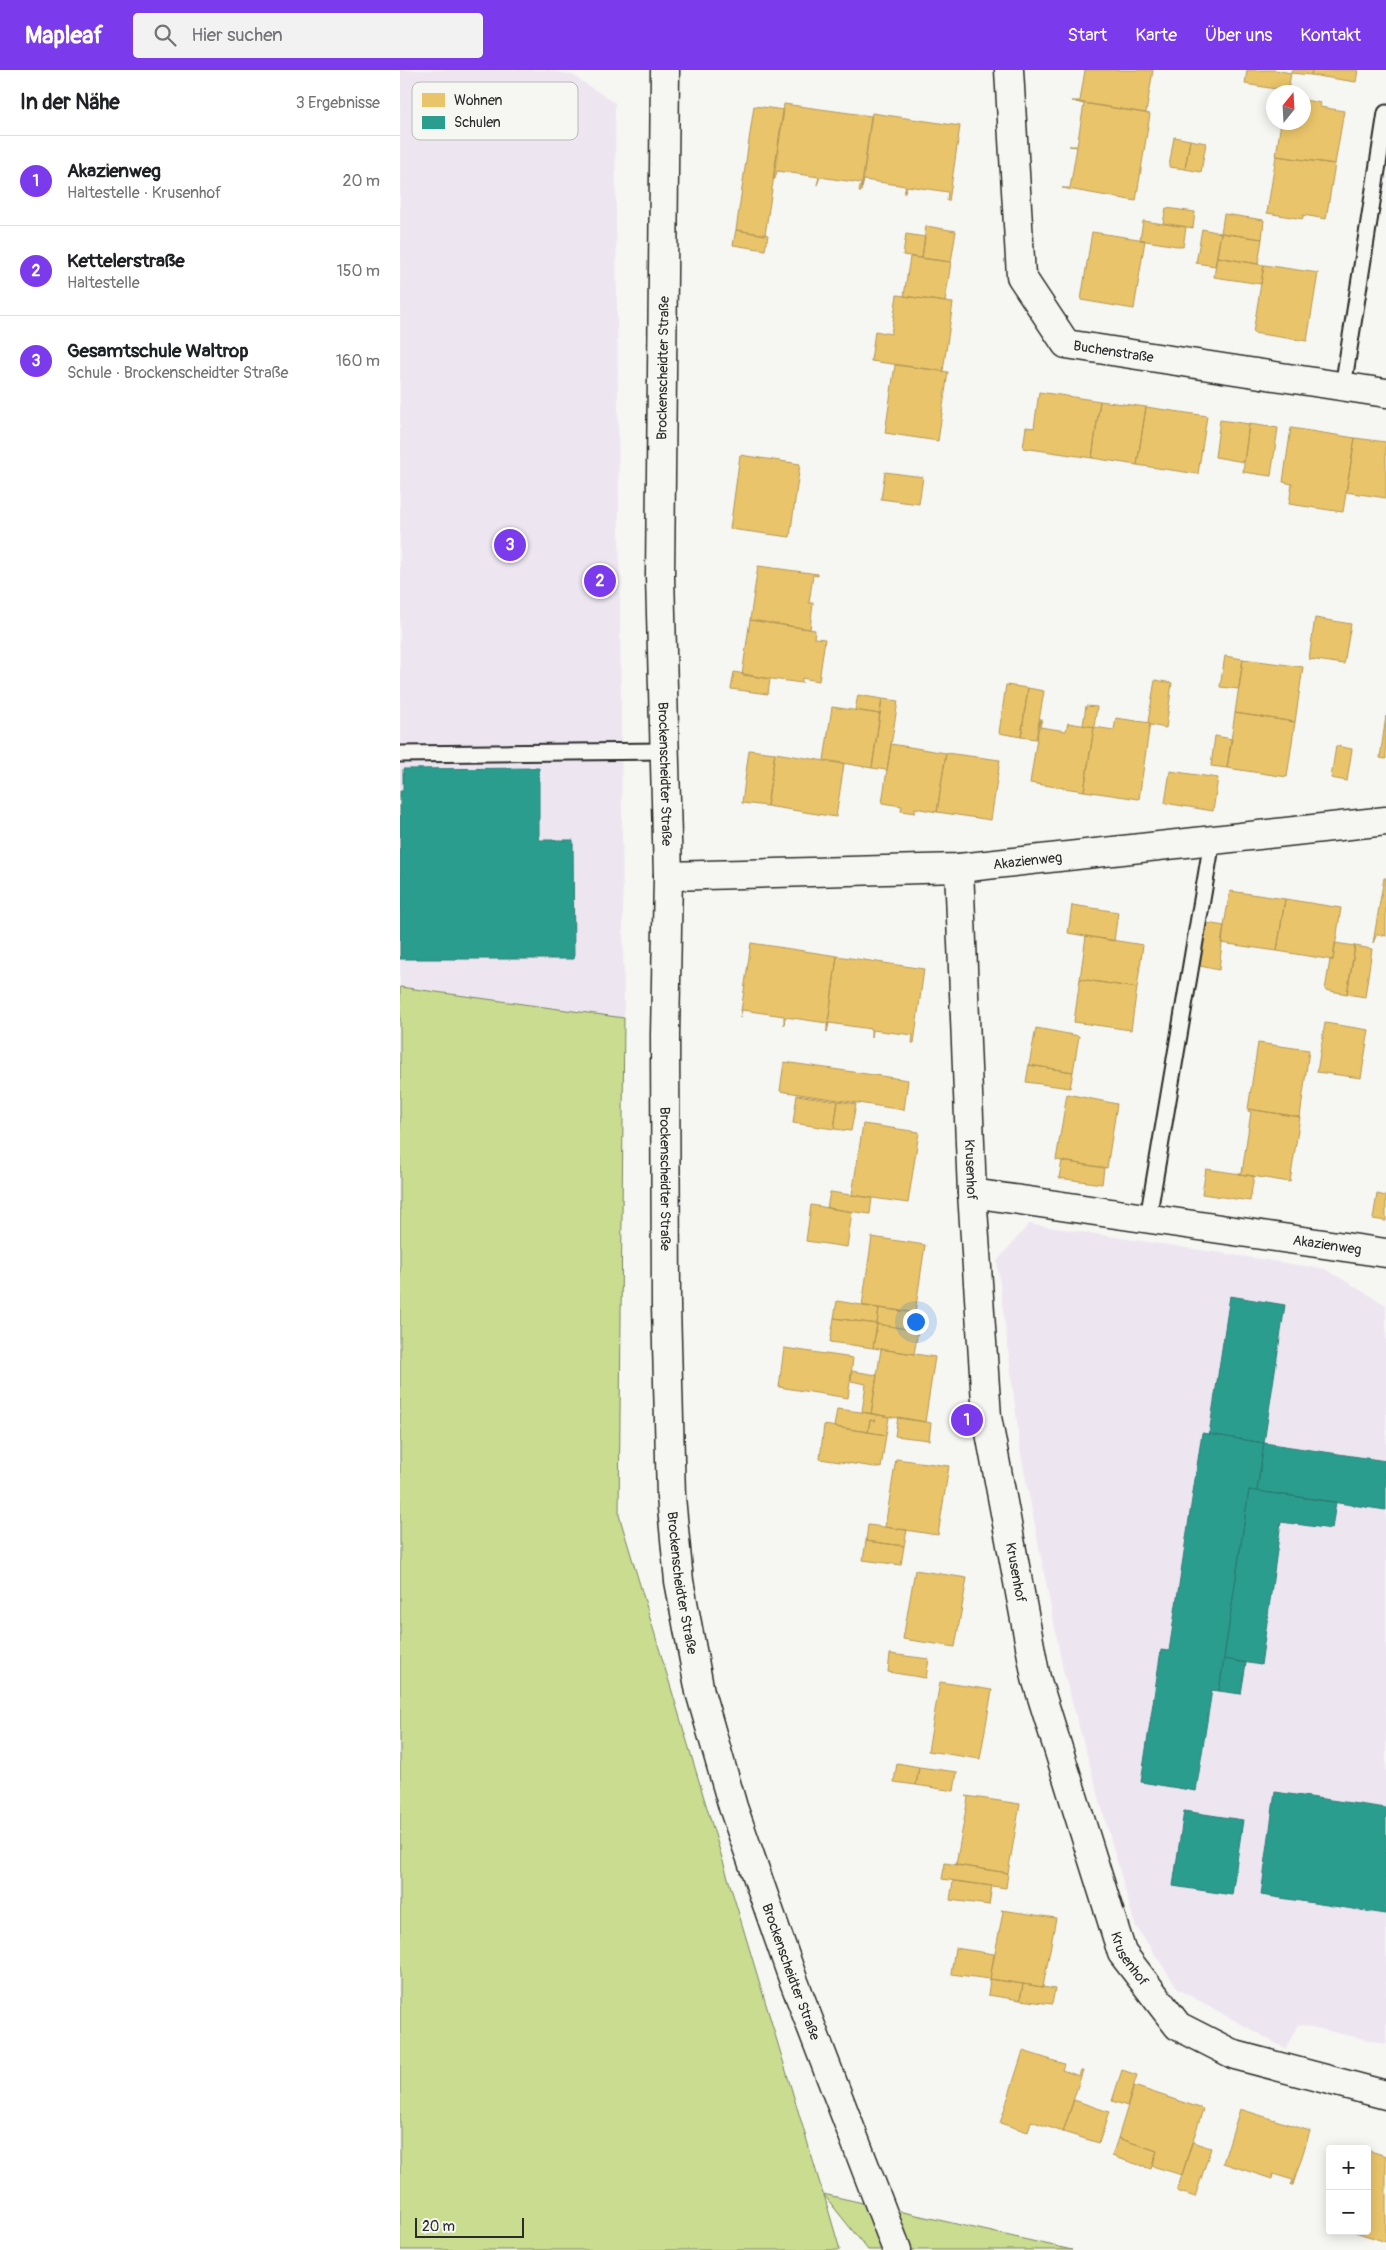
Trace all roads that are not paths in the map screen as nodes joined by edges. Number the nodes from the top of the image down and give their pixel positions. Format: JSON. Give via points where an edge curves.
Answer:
{"nodes":[{"id":1,"x":665,"y":70,"type":"edge"},
{"id":2,"x":1008,"y":70,"type":"edge"},
{"id":3,"x":1386,"y":113,"type":"edge"},
{"id":4,"x":1343,"y":387,"type":"junction"},
{"id":5,"x":1386,"y":393,"type":"edge"},
{"id":6,"x":665,"y":751,"type":"junction"},
{"id":7,"x":400,"y":754,"type":"edge"},
{"id":8,"x":1386,"y":821,"type":"edge"},
{"id":9,"x":1212,"y":841,"type":"junction"},
{"id":10,"x":959,"y":868,"type":"junction"},
{"id":11,"x":668,"y":876,"type":"junction"},
{"id":12,"x":972,"y":1193,"type":"junction"},
{"id":13,"x":1148,"y":1218,"type":"junction"},
{"id":14,"x":1386,"y":1253,"type":"edge"},
{"id":15,"x":1386,"y":2095,"type":"edge"},
{"id":16,"x":897,"y":2250,"type":"edge"}],
"edges":[{"from":1,"to":6,"type":"street","name":"Brockenscheidter Straße","via":[[660,576]]},
{"from":2,"to":4,"type":"street","name":"Buchenstraße","via":[[1021,276],[1066,344]]},
{"from":3,"to":4,"type":"lane"},
{"from":4,"to":5,"type":"street","name":"Buchenstraße"},
{"from":6,"to":7,"type":"lane"},
{"from":6,"to":11,"type":"street","name":"Brockenscheidter Straße"},
{"from":8,"to":9,"type":"street","name":"Akazienweg"},
{"from":9,"to":10,"type":"street","name":"Akazienweg"},
{"from":9,"to":13,"type":"lane"},
{"from":10,"to":11,"type":"street","name":"Akazienweg"},
{"from":10,"to":12,"type":"street","name":"Krusenhof"},
{"from":11,"to":16,"type":"street","name":"Brockenscheidter Straße","via":[[666,1306],[672,1498],[679,1581],[700,1692],[733,1807],[793,1979]]},
{"from":12,"to":13,"type":"street","name":"Akazienweg"},
{"from":12,"to":15,"type":"street","name":"Krusenhof","via":[[987,1417],[1036,1678],[1122,1953],[1178,2026],[1235,2055]]},
{"from":13,"to":14,"type":"street","name":"Akazienweg"}]}
